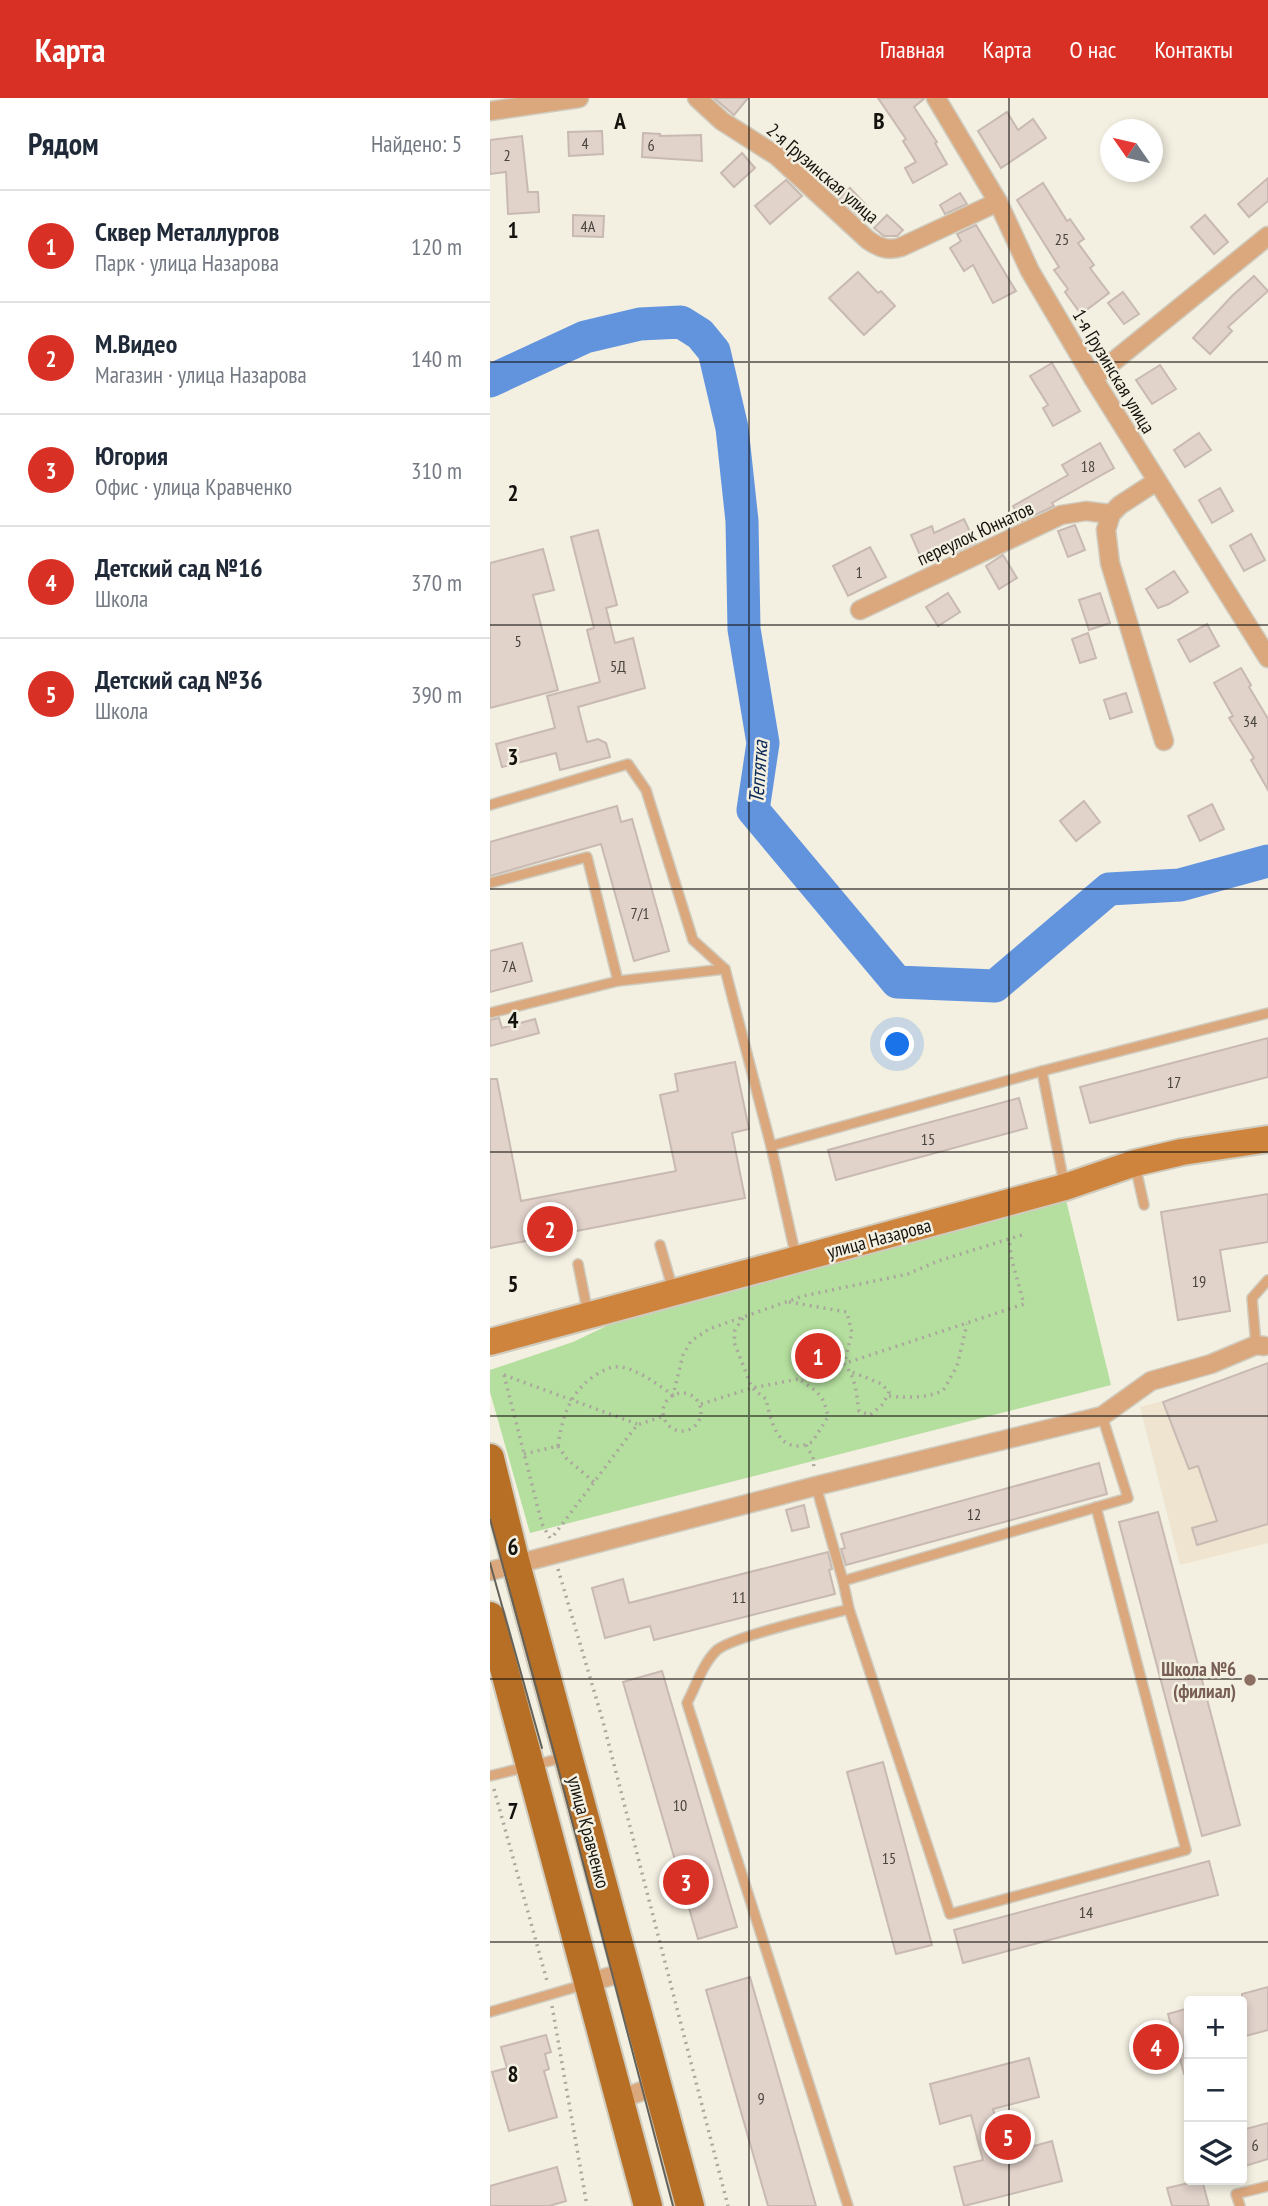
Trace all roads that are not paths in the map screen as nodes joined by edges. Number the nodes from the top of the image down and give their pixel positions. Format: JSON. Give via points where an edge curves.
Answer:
{"nodes":[{"id":1,"x":579,"y":98,"type":"edge"},
{"id":2,"x":697,"y":98,"type":"edge"},
{"id":3,"x":936,"y":98,"type":"edge"},
{"id":4,"x":490,"y":111,"type":"edge"},
{"id":5,"x":998,"y":202,"type":"junction"},
{"id":6,"x":1268,"y":236,"type":"edge"},
{"id":7,"x":1093,"y":378,"type":"junction"},
{"id":8,"x":1157,"y":481,"type":"junction"},
{"id":9,"x":1111,"y":514,"type":"junction"},
{"id":10,"x":860,"y":610,"type":"dead end"},
{"id":11,"x":1268,"y":658,"type":"edge"},
{"id":12,"x":1164,"y":741,"type":"dead end"},
{"id":13,"x":490,"y":805,"type":"edge"},
{"id":14,"x":490,"y":883,"type":"edge"},
{"id":15,"x":726,"y":969,"type":"junction"},
{"id":16,"x":618,"y":981,"type":"junction"},
{"id":17,"x":490,"y":1013,"type":"edge"},
{"id":18,"x":1268,"y":1013,"type":"edge"},
{"id":19,"x":1042,"y":1071,"type":"junction"},
{"id":20,"x":1268,"y":1139,"type":"edge"},
{"id":21,"x":771,"y":1146,"type":"junction"},
{"id":22,"x":1135,"y":1163,"type":"junction"},
{"id":23,"x":1065,"y":1187,"type":"junction"},
{"id":24,"x":1144,"y":1205,"type":"dead end"},
{"id":25,"x":660,"y":1245,"type":"dead end"},
{"id":26,"x":797,"y":1261,"type":"junction"},
{"id":27,"x":578,"y":1264,"type":"dead end"},
{"id":28,"x":1268,"y":1280,"type":"edge"},
{"id":29,"x":674,"y":1294,"type":"junction"},
{"id":30,"x":589,"y":1316,"type":"junction"},
{"id":31,"x":490,"y":1342,"type":"edge"},
{"id":32,"x":1260,"y":1345,"type":"joint"},
{"id":33,"x":1102,"y":1416,"type":"junction"},
{"id":34,"x":490,"y":1458,"type":"edge"},
{"id":35,"x":816,"y":1486,"type":"junction"},
{"id":36,"x":1096,"y":1507,"type":"junction"},
{"id":37,"x":503,"y":1567,"type":"edge"},
{"id":38,"x":844,"y":1581,"type":"junction"},
{"id":39,"x":849,"y":1609,"type":"junction"},
{"id":40,"x":490,"y":1616,"type":"edge"},
{"id":41,"x":568,"y":1756,"type":"junction"},
{"id":42,"x":530,"y":1767,"type":"junction"},
{"id":43,"x":490,"y":1776,"type":"edge"},
{"id":44,"x":628,"y":1971,"type":"junction"},
{"id":45,"x":588,"y":1983,"type":"junction"},
{"id":46,"x":490,"y":2012,"type":"edge"},
{"id":47,"x":659,"y":2085,"type":"junction"},
{"id":48,"x":620,"y":2099,"type":"junction"},
{"id":49,"x":1268,"y":2186,"type":"edge"},
{"id":50,"x":687,"y":2205,"type":"edge"},
{"id":51,"x":648,"y":2206,"type":"edge"},
{"id":52,"x":848,"y":2206,"type":"edge"},
{"id":53,"x":1240,"y":2206,"type":"edge"}],
"edges":[{"from":1,"to":4,"type":"street"},
{"from":2,"to":5,"type":"street","name":"2-я Грузинская улица","via":[[716,117],[776,156],[879,247],[891,250]]},
{"from":3,"to":5,"type":"street","name":"1-я Грузинская улица"},
{"from":5,"to":7,"type":"street","name":"1-я Грузинская улица","via":[[1030,271]]},
{"from":6,"to":7,"type":"street"},
{"from":7,"to":8,"type":"street","name":"1-я Грузинская улица"},
{"from":8,"to":9,"type":"street"},
{"from":8,"to":11,"type":"street","name":"1-я Грузинская улица"},
{"from":9,"to":10,"type":"street","name":"переулок Юннатов","via":[[1060,515]]},
{"from":9,"to":12,"type":"street","via":[[1106,530],[1108,555]]},
{"from":13,"to":15,"type":"lane","via":[[628,764],[646,790],[693,940]]},
{"from":14,"to":16,"type":"lane","via":[[587,857]]},
{"from":15,"to":16,"type":"lane"},
{"from":15,"to":21,"type":"lane"},
{"from":16,"to":17,"type":"lane"},
{"from":18,"to":19,"type":"lane"},
{"from":19,"to":21,"type":"lane"},
{"from":19,"to":23,"type":"lane"},
{"from":20,"to":22,"type":"main road","name":"улица Назарова"},
{"from":21,"to":26,"type":"lane"},
{"from":22,"to":23,"type":"main road","name":"улица Назарова"},
{"from":22,"to":24,"type":"lane"},
{"from":23,"to":26,"type":"main road","name":"улица Назарова"},
{"from":25,"to":29,"type":"lane"},
{"from":26,"to":29,"type":"main road","name":"улица Назарова"},
{"from":27,"to":30,"type":"lane"},
{"from":28,"to":32,"type":"lane","via":[[1252,1298]]},
{"from":29,"to":30,"type":"main road","name":"улица Назарова"},
{"from":30,"to":31,"type":"main road","name":"улица Назарова"},
{"from":32,"to":33,"type":"street","via":[[1151,1381]]},
{"from":33,"to":35,"type":"street"},
{"from":33,"to":36,"type":"lane","via":[[1128,1498]]},
{"from":34,"to":37,"type":"main road","name":"улица Кравченко"},
{"from":35,"to":37,"type":"street","via":[[552,1547]]},
{"from":35,"to":38,"type":"lane"},
{"from":36,"to":38,"type":"lane"},
{"from":36,"to":39,"type":"lane","via":[[1186,1850],[950,1914]]},
{"from":37,"to":41,"type":"main road","name":"улица Кравченко"},
{"from":38,"to":39,"type":"lane"},
{"from":39,"to":52,"type":"lane","via":[[718,1649],[687,1703]]},
{"from":40,"to":42,"type":"main road"},
{"from":41,"to":42,"type":"lane"},
{"from":41,"to":44,"type":"main road","name":"улица Кравченко"},
{"from":42,"to":43,"type":"lane"},
{"from":42,"to":45,"type":"main road"},
{"from":44,"to":45,"type":"street"},
{"from":44,"to":47,"type":"main road","name":"улица Кравченко"},
{"from":45,"to":46,"type":"lane"},
{"from":45,"to":48,"type":"main road"},
{"from":47,"to":48,"type":"street"},
{"from":47,"to":50,"type":"main road","name":"улица Кравченко"},
{"from":48,"to":51,"type":"main road"},
{"from":49,"to":53,"type":"lane","via":[[1236,2194]]}]}
